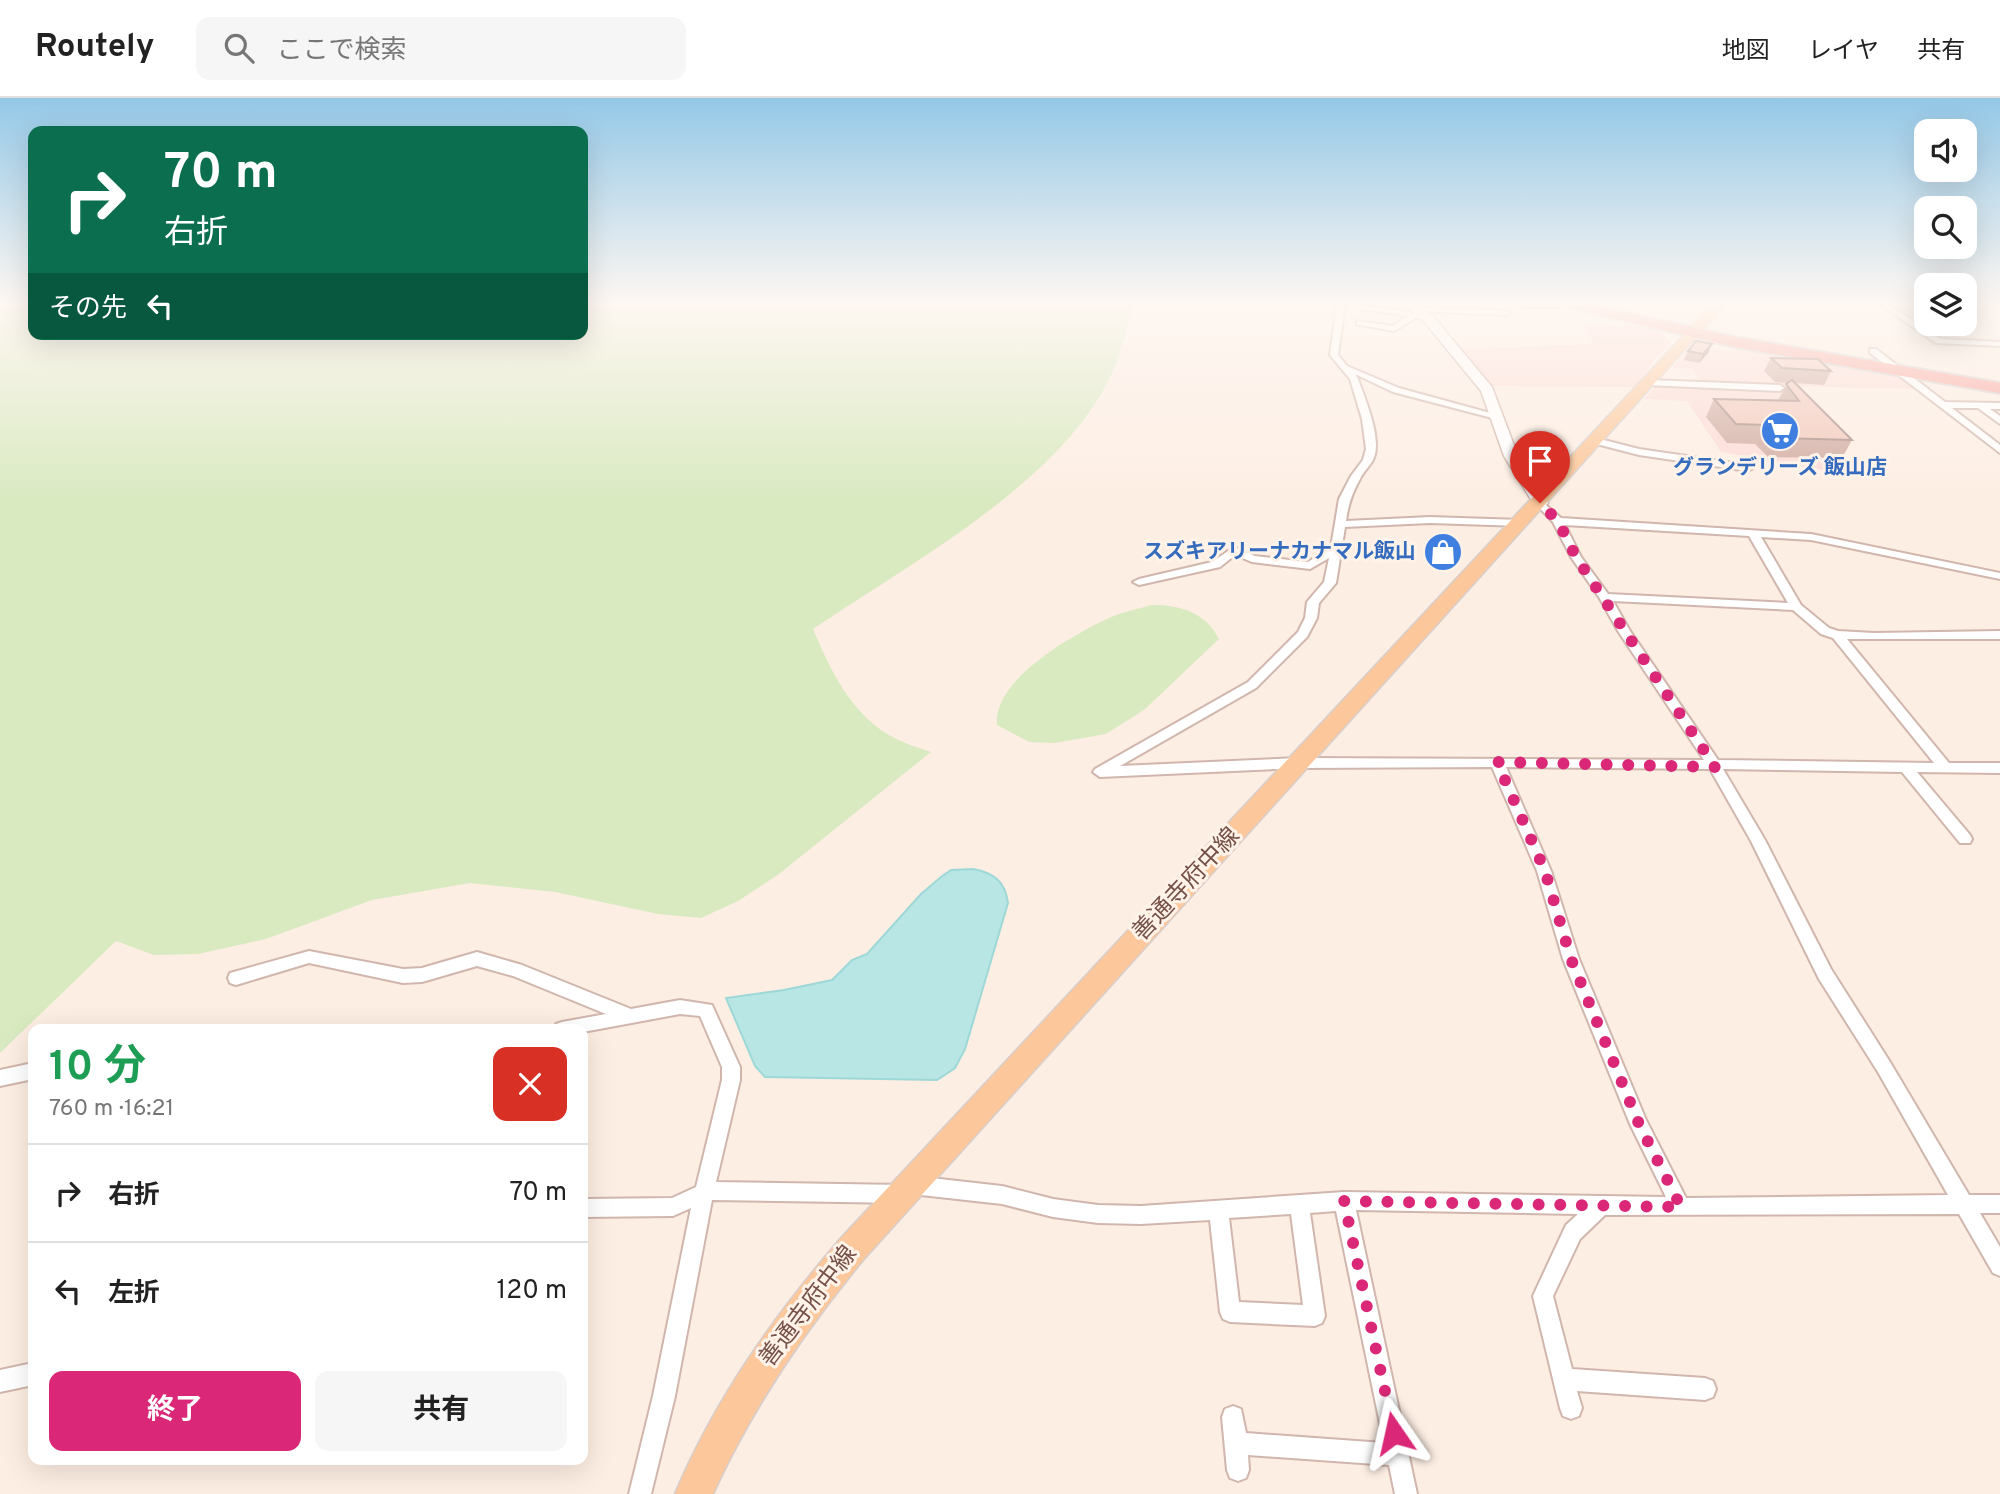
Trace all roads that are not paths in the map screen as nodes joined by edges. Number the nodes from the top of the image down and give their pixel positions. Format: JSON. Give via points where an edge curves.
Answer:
{"nodes":[{"id":1,"x":1349,"y":370,"type":"edge"},
{"id":2,"x":1353,"y":370,"type":"edge"},
{"id":3,"x":1469,"y":370,"type":"edge"},
{"id":4,"x":1661,"y":370,"type":"edge"},
{"id":5,"x":1897,"y":370,"type":"edge"},
{"id":6,"x":1911,"y":370,"type":"edge"},
{"id":7,"x":1649,"y":383,"type":"junction"},
{"id":8,"x":2000,"y":386,"type":"edge"},
{"id":9,"x":1390,"y":387,"type":"junction"},
{"id":10,"x":1780,"y":388,"type":"dead end"},
{"id":11,"x":1414,"y":395,"type":"junction"},
{"id":12,"x":1387,"y":399,"type":"dead end"},
{"id":13,"x":1945,"y":405,"type":"junction"},
{"id":14,"x":1412,"y":406,"type":"dead end"},
{"id":15,"x":1981,"y":406,"type":"junction"},
{"id":16,"x":2000,"y":406,"type":"edge"},
{"id":17,"x":1496,"y":416,"type":"junction"},
{"id":18,"x":2000,"y":421,"type":"edge"},
{"id":19,"x":1596,"y":441,"type":"junction"},
{"id":20,"x":2000,"y":450,"type":"edge"},
{"id":21,"x":1748,"y":468,"type":"dead end"},
{"id":22,"x":1549,"y":512,"type":"junction"},
{"id":23,"x":1521,"y":523,"type":"junction"},
{"id":24,"x":1343,"y":524,"type":"junction"},
{"id":25,"x":1754,"y":535,"type":"junction"},
{"id":26,"x":1336,"y":548,"type":"junction"},
{"id":27,"x":2000,"y":576,"type":"edge"},
{"id":28,"x":1139,"y":582,"type":"dead end"},
{"id":29,"x":1605,"y":597,"type":"junction"},
{"id":30,"x":1796,"y":607,"type":"junction"},
{"id":31,"x":1837,"y":635,"type":"junction"},
{"id":32,"x":2000,"y":635,"type":"edge"},
{"id":33,"x":1497,"y":762,"type":"junction"},
{"id":34,"x":1300,"y":763,"type":"junction"},
{"id":35,"x":1715,"y":767,"type":"junction"},
{"id":36,"x":1906,"y":767,"type":"junction"},
{"id":37,"x":1946,"y":768,"type":"junction"},
{"id":38,"x":2000,"y":768,"type":"edge"},
{"id":39,"x":1965,"y":839,"type":"dead end"},
{"id":40,"x":236,"y":978,"type":"dead end"},
{"id":41,"x":628,"y":1016,"type":"junction"},
{"id":42,"x":587,"y":1024,"type":"edge"},
{"id":43,"x":28,"y":1072,"type":"edge"},
{"id":44,"x":0,"y":1078,"type":"edge"},
{"id":45,"x":907,"y":1189,"type":"junction"},
{"id":46,"x":708,"y":1191,"type":"junction"},
{"id":47,"x":1344,"y":1201,"type":"junction"},
{"id":48,"x":1299,"y":1204,"type":"junction"},
{"id":49,"x":1963,"y":1204,"type":"junction"},
{"id":50,"x":2000,"y":1204,"type":"edge"},
{"id":51,"x":1602,"y":1205,"type":"junction"},
{"id":52,"x":1681,"y":1207,"type":"junction"},
{"id":53,"x":588,"y":1208,"type":"edge"},
{"id":54,"x":1218,"y":1208,"type":"junction"},
{"id":55,"x":2000,"y":1266,"type":"edge"},
{"id":56,"x":28,"y":1375,"type":"edge"},
{"id":57,"x":1564,"y":1379,"type":"junction"},
{"id":58,"x":0,"y":1381,"type":"edge"},
{"id":59,"x":1705,"y":1389,"type":"dead end"},
{"id":60,"x":1571,"y":1408,"type":"dead end"},
{"id":61,"x":1233,"y":1418,"type":"dead end"},
{"id":62,"x":1236,"y":1443,"type":"junction"},
{"id":63,"x":1399,"y":1455,"type":"junction"},
{"id":64,"x":1238,"y":1470,"type":"dead end"},
{"id":65,"x":640,"y":1494,"type":"edge"},
{"id":66,"x":694,"y":1494,"type":"edge"},
{"id":67,"x":1406,"y":1494,"type":"edge"}],
"edges":[{"from":1,"to":24,"type":"street","via":[[1371,437],[1368,460],[1345,499]]},
{"from":2,"to":9,"type":"street"},
{"from":3,"to":17,"type":"street","via":[[1487,390]]},
{"from":4,"to":7,"type":"main road","name":"善通寺府中線"},
{"from":5,"to":13,"type":"street"},
{"from":6,"to":8,"type":"highway"},
{"from":7,"to":10,"type":"street"},
{"from":7,"to":19,"type":"main road","name":"善通寺府中線"},
{"from":9,"to":11,"type":"street"},
{"from":9,"to":12,"type":"street"},
{"from":11,"to":14,"type":"street"},
{"from":11,"to":17,"type":"street"},
{"from":13,"to":15,"type":"street"},
{"from":13,"to":20,"type":"street"},
{"from":15,"to":16,"type":"street"},
{"from":15,"to":18,"type":"street"},
{"from":17,"to":22,"type":"street","via":[[1511,456]]},
{"from":19,"to":21,"type":"street"},
{"from":19,"to":22,"type":"main road","name":"善通寺府中線"},
{"from":22,"to":23,"type":"main road","name":"善通寺府中線"},
{"from":22,"to":25,"type":"street"},
{"from":22,"to":29,"type":"street"},
{"from":23,"to":24,"type":"street","via":[[1430,520]]},
{"from":23,"to":34,"type":"main road","name":"善通寺府中線"},
{"from":24,"to":26,"type":"street"},
{"from":25,"to":27,"type":"street","via":[[1811,537]]},
{"from":25,"to":30,"type":"street"},
{"from":26,"to":28,"type":"street","via":[[1310,566],[1252,559],[1234,550],[1216,565]]},
{"from":26,"to":34,"type":"street","via":[[1330,583],[1313,602],[1303,634],[1269,671],[1231,698],[1100,772]]},
{"from":29,"to":30,"type":"street"},
{"from":29,"to":35,"type":"street"},
{"from":30,"to":31,"type":"street","via":[[1813,623]]},
{"from":31,"to":32,"type":"street"},
{"from":31,"to":37,"type":"street"},
{"from":33,"to":34,"type":"street"},
{"from":33,"to":35,"type":"street"},
{"from":33,"to":52,"type":"street","via":[[1545,871],[1576,972],[1639,1124]]},
{"from":34,"to":45,"type":"main road","name":"善通寺府中線"},
{"from":35,"to":36,"type":"street"},
{"from":35,"to":49,"type":"street","via":[[1758,840],[1825,974]]},
{"from":36,"to":37,"type":"street"},
{"from":36,"to":39,"type":"street"},
{"from":37,"to":38,"type":"street"},
{"from":40,"to":41,"type":"street","via":[[309,957],[403,976],[477,959]]},
{"from":41,"to":42,"type":"street"},
{"from":41,"to":46,"type":"street","via":[[680,1007],[706,1010],[713,1022],[731,1067],[731,1080]]},
{"from":43,"to":44,"type":"street"},
{"from":45,"to":46,"type":"street"},
{"from":45,"to":54,"type":"street","via":[[1002,1195],[1098,1214]]},
{"from":45,"to":66,"type":"main road","name":"善通寺府中線","via":[[787,1330],[728,1423]]},
{"from":46,"to":53,"type":"street","via":[[673,1207]]},
{"from":46,"to":65,"type":"street"},
{"from":47,"to":48,"type":"street"},
{"from":47,"to":51,"type":"street"},
{"from":47,"to":63,"type":"street"},
{"from":48,"to":54,"type":"street"},
{"from":48,"to":54,"type":"street","via":[[1315,1316],[1230,1312]]},
{"from":49,"to":50,"type":"street"},
{"from":49,"to":52,"type":"street"},
{"from":49,"to":55,"type":"street"},
{"from":51,"to":52,"type":"street"},
{"from":51,"to":57,"type":"street","via":[[1573,1232],[1543,1296]]},
{"from":56,"to":58,"type":"street"},
{"from":57,"to":59,"type":"street"},
{"from":57,"to":60,"type":"street"},
{"from":61,"to":62,"type":"street"},
{"from":62,"to":63,"type":"street"},
{"from":62,"to":64,"type":"street"},
{"from":63,"to":67,"type":"street"}]}
